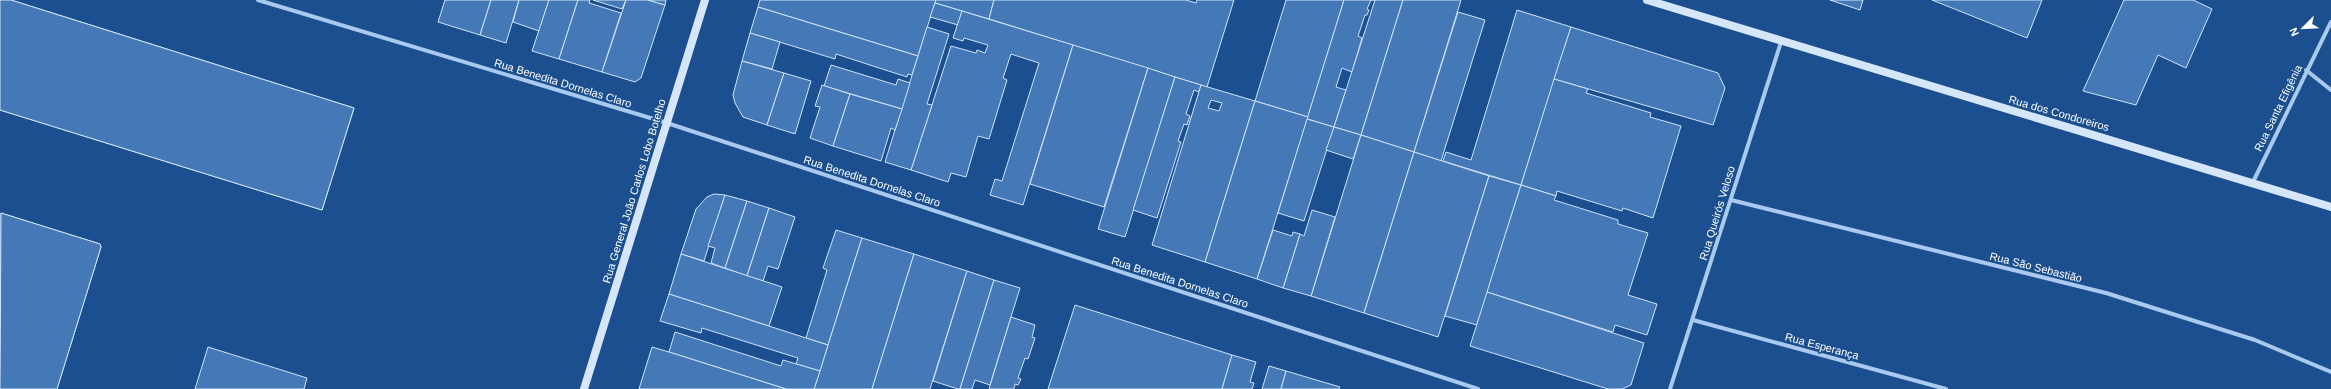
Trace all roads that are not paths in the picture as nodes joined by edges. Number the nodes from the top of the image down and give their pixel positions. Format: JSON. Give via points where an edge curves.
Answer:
{"nodes":[{"id":1,"x":258,"y":0,"type":"edge"},
{"id":2,"x":705,"y":0,"type":"edge"},
{"id":3,"x":1647,"y":0,"type":"edge"},
{"id":4,"x":2331,"y":22,"type":"edge"},
{"id":5,"x":1781,"y":42,"type":"junction"},
{"id":6,"x":2306,"y":70,"type":"junction"},
{"id":7,"x":2331,"y":90,"type":"edge"},
{"id":8,"x":667,"y":123,"type":"junction"},
{"id":9,"x":2253,"y":182,"type":"junction"},
{"id":10,"x":1731,"y":200,"type":"junction"},
{"id":11,"x":2331,"y":207,"type":"edge"},
{"id":12,"x":1693,"y":320,"type":"junction"},
{"id":13,"x":2331,"y":372,"type":"edge"},
{"id":14,"x":584,"y":389,"type":"edge"},
{"id":15,"x":1478,"y":389,"type":"edge"},
{"id":16,"x":1670,"y":389,"type":"edge"},
{"id":17,"x":1946,"y":389,"type":"edge"}],
"edges":[{"from":1,"to":8,"type":"street","name":"Rua Benedita Dornelas Claro"},
{"from":2,"to":8,"type":"street","name":"Rua General João Carlos Lobo Botelho"},
{"from":3,"to":5,"type":"street","name":"Rua dos Condoreiros"},
{"from":4,"to":6,"type":"street","name":"Rua Santa Efigênia"},
{"from":5,"to":9,"type":"street","name":"Rua dos Condoreiros"},
{"from":5,"to":10,"type":"street","name":"Rua Queirós Veloso"},
{"from":6,"to":7,"type":"street"},
{"from":6,"to":9,"type":"street","name":"Rua Santa Efigênia"},
{"from":8,"to":14,"type":"street","name":"Rua General João Carlos Lobo Botelho"},
{"from":8,"to":15,"type":"street","name":"Rua Benedita Dornelas Claro"},
{"from":9,"to":11,"type":"street","name":"Rua dos Condoreiros"},
{"from":10,"to":12,"type":"street","name":"Rua Queirós Veloso"},
{"from":10,"to":13,"type":"street","name":"Rua São Sebastião","via":[[2106,293],[2255,340]]},
{"from":12,"to":16,"type":"street","name":"Rua Queirós Veloso"},
{"from":12,"to":17,"type":"street","name":"Rua Esperança"}]}
